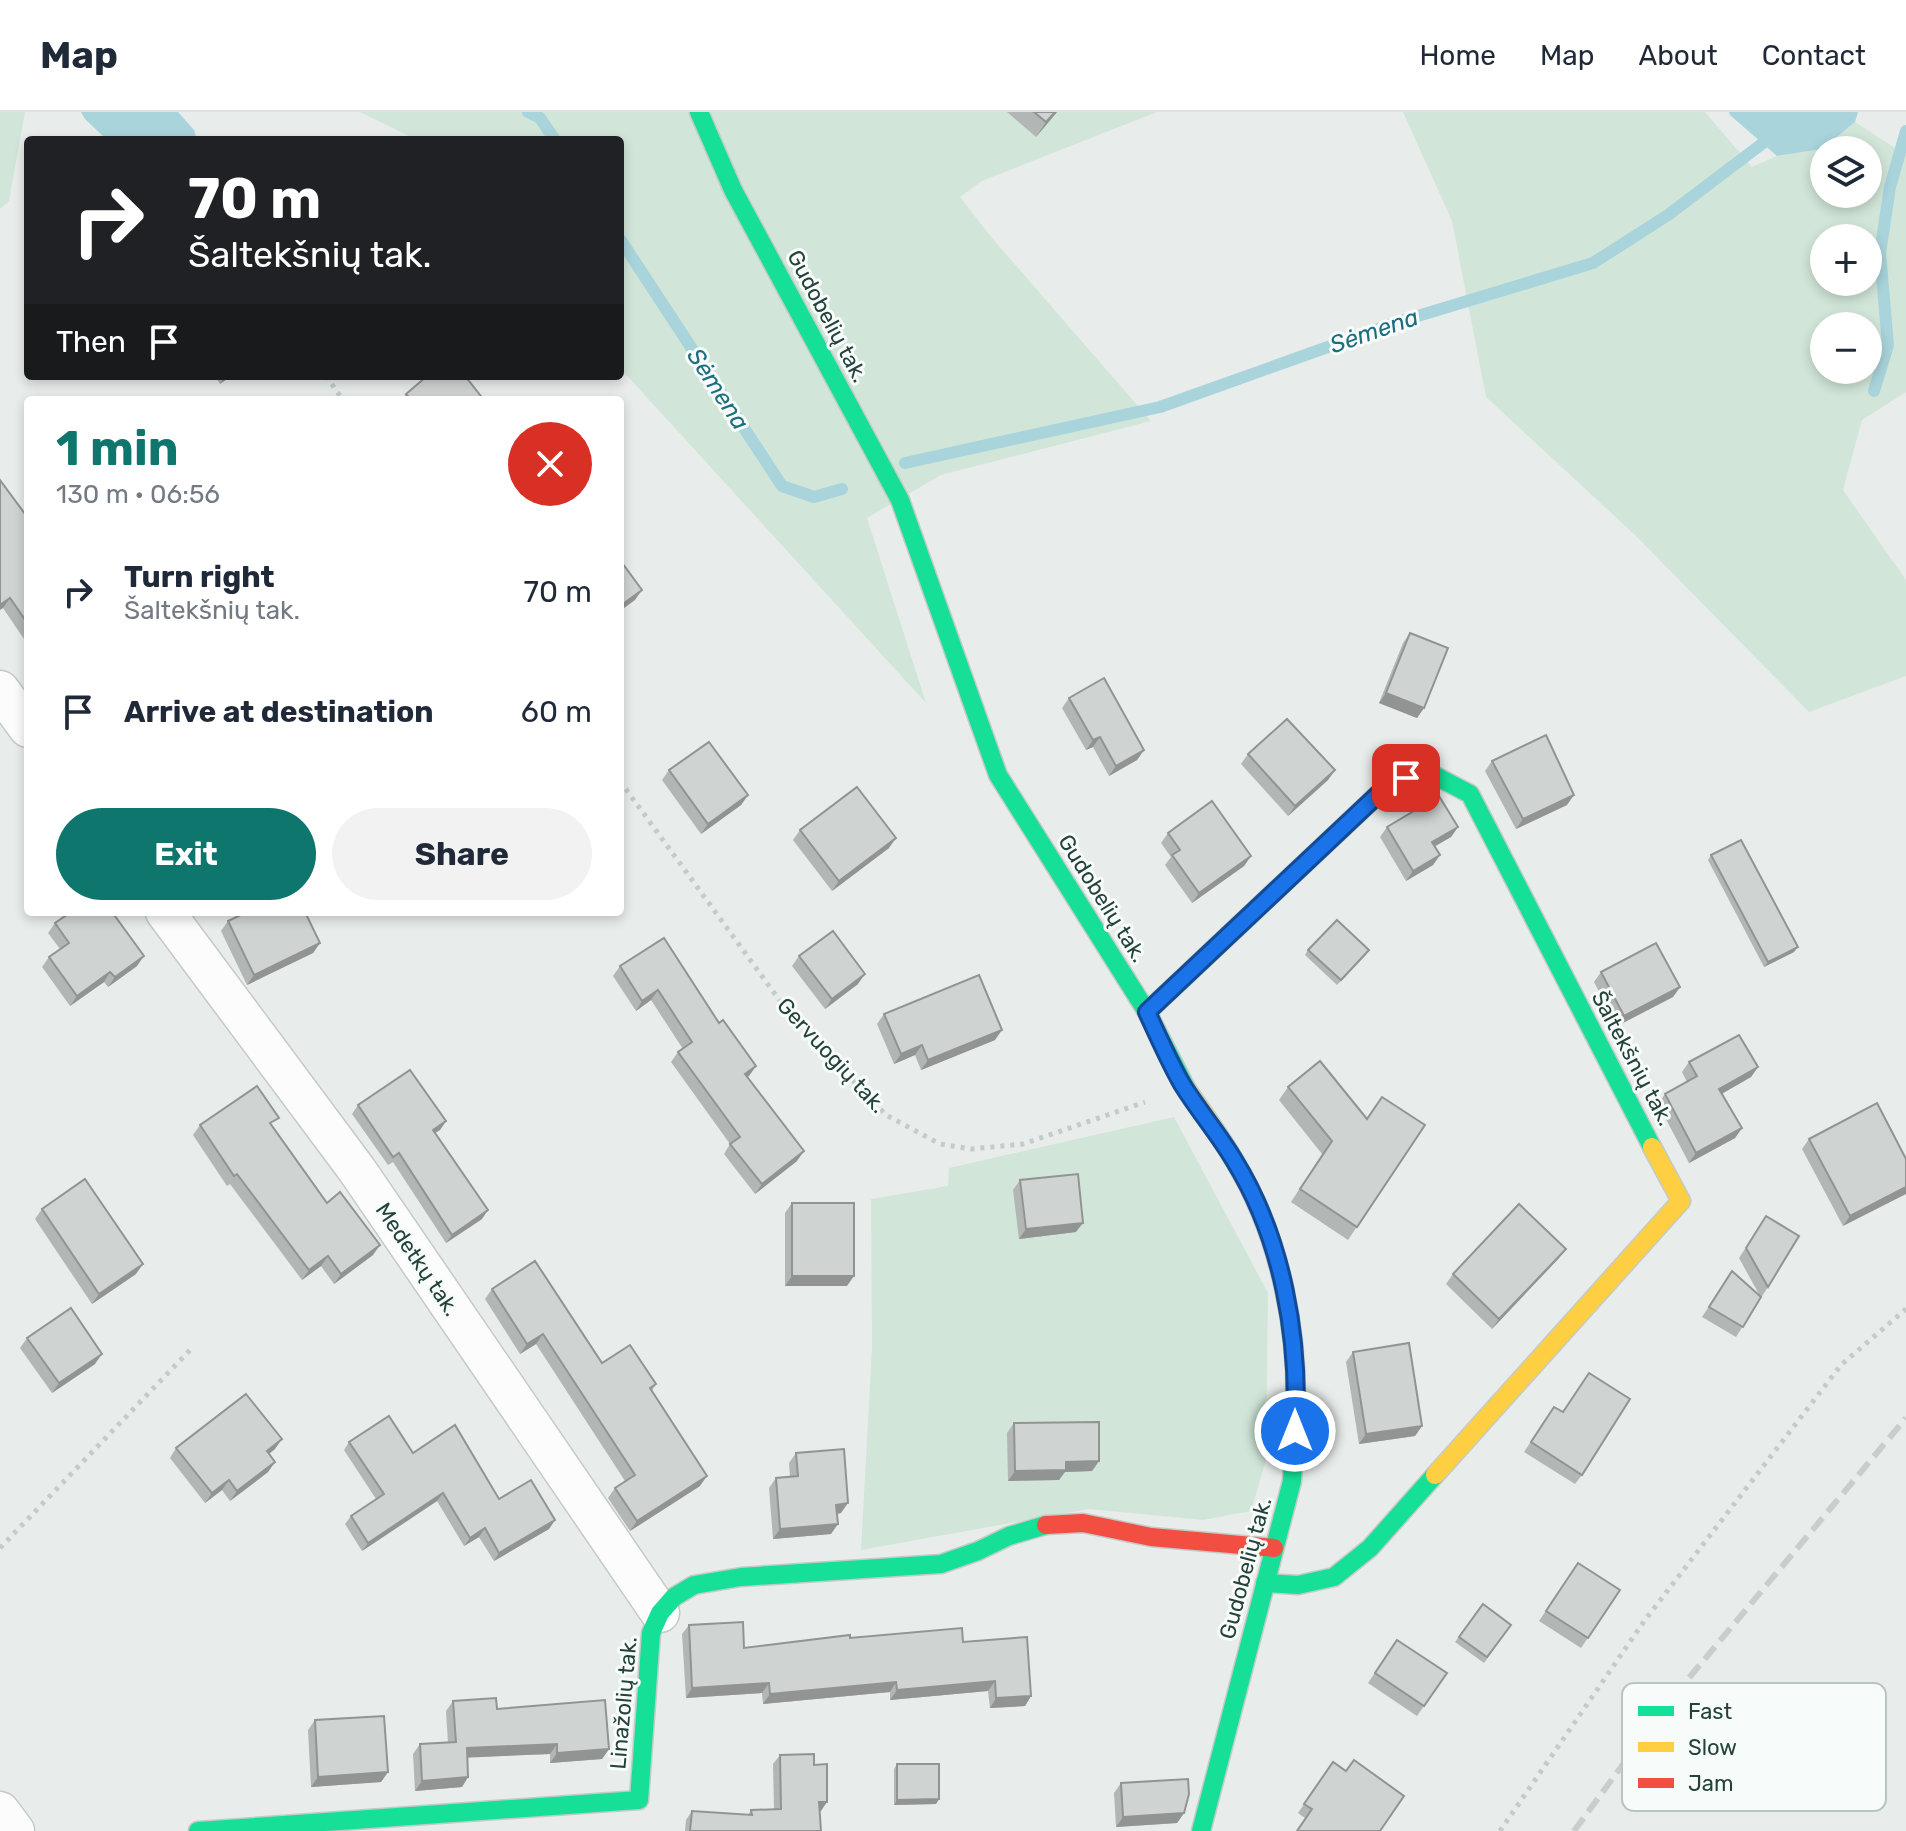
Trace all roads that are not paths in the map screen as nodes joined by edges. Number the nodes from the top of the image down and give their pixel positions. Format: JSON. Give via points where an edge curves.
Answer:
{"nodes":[{"id":1,"x":699,"y":112,"type":"edge"},
{"id":2,"x":0,"y":690,"type":"edge"},
{"id":3,"x":24,"y":723,"type":"edge"},
{"id":4,"x":168,"y":916,"type":"edge"},
{"id":5,"x":1147,"y":1012,"type":"junction"},
{"id":6,"x":1274,"y":1548,"type":"junction"},
{"id":7,"x":1265,"y":1583,"type":"junction"},
{"id":8,"x":660,"y":1613,"type":"junction"},
{"id":9,"x":0,"y":1811,"type":"edge"},
{"id":10,"x":15,"y":1831,"type":"edge"},
{"id":11,"x":198,"y":1831,"type":"edge"},
{"id":12,"x":1201,"y":1831,"type":"edge"}],
"edges":[{"from":1,"to":5,"type":"street","name":"Gudobelių tak.","via":[[733,190],[900,500],[998,775]]},
{"from":2,"to":3,"type":"street"},
{"from":4,"to":8,"type":"street","name":"Medetkų tak.","via":[[357,1170]]},
{"from":5,"to":6,"type":"street","name":"Gudobelių tak.","via":[[1182,1083],[1235,1161],[1267,1226],[1288,1302],[1295,1421],[1292,1481]]},
{"from":5,"to":7,"type":"street","name":"Šaltekšnių tak.","via":[[1387,786],[1426,771],[1470,794],[1681,1201],[1370,1548],[1334,1577],[1298,1585]]},
{"from":6,"to":7,"type":"street","name":"Gudobelių tak."},
{"from":6,"to":8,"type":"street","name":"Linažolių tak.","via":[[1151,1537],[1083,1523],[1049,1524],[941,1564],[694,1585]]},
{"from":7,"to":12,"type":"street","name":"Gudobelių tak."},
{"from":8,"to":11,"type":"street","name":"Linažolių tak.","via":[[651,1633],[639,1800]]},
{"from":9,"to":10,"type":"street"}]}
